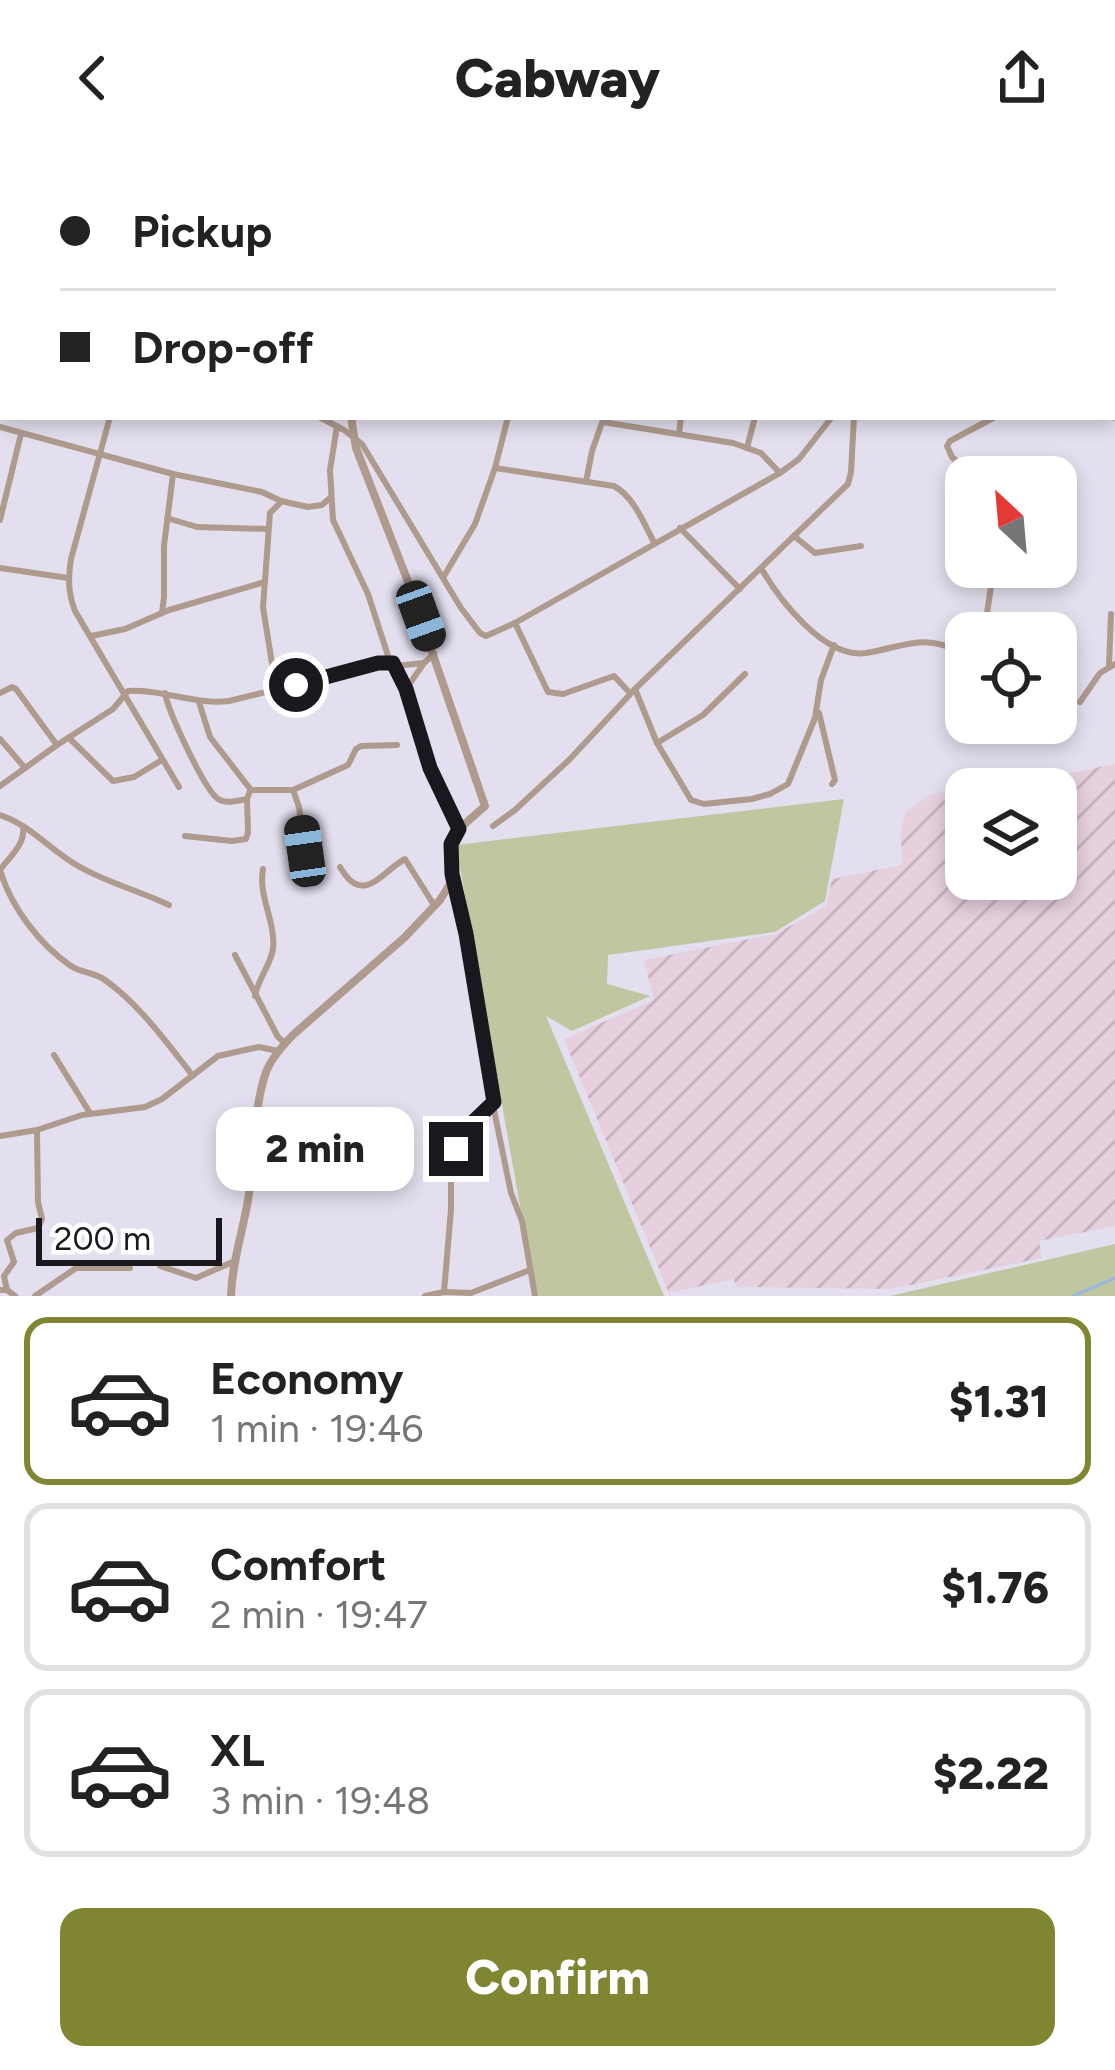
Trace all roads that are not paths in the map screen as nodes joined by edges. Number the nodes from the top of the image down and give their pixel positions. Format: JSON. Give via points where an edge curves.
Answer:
{"nodes":[{"id":1,"x":109,"y":420,"type":"edge"},
{"id":2,"x":325,"y":420,"type":"edge"},
{"id":3,"x":351,"y":420,"type":"edge"},
{"id":4,"x":507,"y":420,"type":"edge"},
{"id":5,"x":604,"y":420,"type":"edge"},
{"id":6,"x":681,"y":420,"type":"edge"},
{"id":7,"x":754,"y":420,"type":"edge"},
{"id":8,"x":830,"y":420,"type":"edge"},
{"id":9,"x":854,"y":420,"type":"edge"},
{"id":10,"x":989,"y":420,"type":"edge"},
{"id":11,"x":337,"y":426,"type":"junction"},
{"id":12,"x":0,"y":427,"type":"edge"},
{"id":13,"x":22,"y":434,"type":"junction"},
{"id":14,"x":679,"y":434,"type":"junction"},
{"id":15,"x":353,"y":437,"type":"junction"},
{"id":16,"x":747,"y":448,"type":"junction"},
{"id":17,"x":101,"y":455,"type":"junction"},
{"id":18,"x":952,"y":456,"type":"edge"},
{"id":19,"x":495,"y":468,"type":"junction"},
{"id":20,"x":173,"y":473,"type":"junction"},
{"id":21,"x":780,"y":473,"type":"junction"},
{"id":22,"x":586,"y":482,"type":"junction"},
{"id":23,"x":331,"y":497,"type":"junction"},
{"id":24,"x":281,"y":501,"type":"junction"},
{"id":25,"x":167,"y":518,"type":"junction"},
{"id":26,"x":0,"y":520,"type":"edge"},
{"id":27,"x":680,"y":528,"type":"junction"},
{"id":28,"x":268,"y":529,"type":"junction"},
{"id":29,"x":794,"y":536,"type":"junction"},
{"id":30,"x":654,"y":542,"type":"junction"},
{"id":31,"x":860,"y":546,"type":"dead end"},
{"id":32,"x":0,"y":568,"type":"edge"},
{"id":33,"x":760,"y":568,"type":"junction"},
{"id":34,"x":443,"y":576,"type":"junction"},
{"id":35,"x":68,"y":578,"type":"junction"},
{"id":36,"x":265,"y":582,"type":"junction"},
{"id":37,"x":740,"y":589,"type":"junction"},
{"id":38,"x":162,"y":614,"type":"junction"},
{"id":39,"x":1111,"y":614,"type":"dead end"},
{"id":40,"x":515,"y":623,"type":"junction"},
{"id":41,"x":91,"y":636,"type":"junction"},
{"id":42,"x":834,"y":645,"type":"junction"},
{"id":43,"x":945,"y":645,"type":"edge"},
{"id":44,"x":434,"y":654,"type":"junction"},
{"id":45,"x":424,"y":663,"type":"junction"},
{"id":46,"x":392,"y":664,"type":"junction"},
{"id":47,"x":1112,"y":665,"type":"edge"},
{"id":48,"x":745,"y":674,"type":"dead end"},
{"id":49,"x":276,"y":689,"type":"junction"},
{"id":50,"x":406,"y":689,"type":"junction"},
{"id":51,"x":633,"y":691,"type":"junction"},
{"id":52,"x":0,"y":692,"type":"edge"},
{"id":53,"x":124,"y":692,"type":"junction"},
{"id":54,"x":165,"y":693,"type":"junction"},
{"id":55,"x":199,"y":702,"type":"junction"},
{"id":56,"x":1081,"y":702,"type":"dead end"},
{"id":57,"x":817,"y":708,"type":"junction"},
{"id":58,"x":69,"y":738,"type":"junction"},
{"id":59,"x":0,"y":739,"type":"edge"},
{"id":60,"x":657,"y":743,"type":"junction"},
{"id":61,"x":57,"y":745,"type":"junction"},
{"id":62,"x":397,"y":745,"type":"dead end"},
{"id":63,"x":162,"y":760,"type":"junction"},
{"id":64,"x":25,"y":768,"type":"junction"},
{"id":65,"x":832,"y":784,"type":"dead end"},
{"id":66,"x":0,"y":786,"type":"edge"},
{"id":67,"x":179,"y":787,"type":"dead end"},
{"id":68,"x":293,"y":790,"type":"junction"},
{"id":69,"x":249,"y":795,"type":"junction"},
{"id":70,"x":0,"y":815,"type":"edge"},
{"id":71,"x":23,"y":826,"type":"junction"},
{"id":72,"x":493,"y":826,"type":"dead end"},
{"id":73,"x":459,"y":829,"type":"junction"},
{"id":74,"x":185,"y":836,"type":"dead end"},
{"id":75,"x":305,"y":851,"type":"dead end"},
{"id":76,"x":340,"y":867,"type":"dead end"},
{"id":77,"x":263,"y":869,"type":"dead end"},
{"id":78,"x":452,"y":874,"type":"junction"},
{"id":79,"x":169,"y":905,"type":"dead end"},
{"id":80,"x":434,"y":905,"type":"junction"},
{"id":81,"x":235,"y":955,"type":"dead end"},
{"id":82,"x":255,"y":996,"type":"junction"},
{"id":83,"x":281,"y":1047,"type":"junction"},
{"id":84,"x":55,"y":1055,"type":"dead end"},
{"id":85,"x":193,"y":1076,"type":"junction"},
{"id":86,"x":494,"y":1102,"type":"junction"},
{"id":87,"x":90,"y":1113,"type":"junction"},
{"id":88,"x":37,"y":1130,"type":"junction"},
{"id":89,"x":0,"y":1136,"type":"edge"},
{"id":90,"x":235,"y":1261,"type":"junction"},
{"id":91,"x":160,"y":1266,"type":"dead end"},
{"id":92,"x":130,"y":1268,"type":"dead end"},
{"id":93,"x":531,"y":1269,"type":"junction"},
{"id":94,"x":3,"y":1290,"type":"edge"},
{"id":95,"x":444,"y":1292,"type":"junction"},
{"id":96,"x":15,"y":1296,"type":"edge"},
{"id":97,"x":35,"y":1296,"type":"edge"},
{"id":98,"x":231,"y":1296,"type":"edge"},
{"id":99,"x":424,"y":1296,"type":"edge"},
{"id":100,"x":535,"y":1296,"type":"edge"}],
"edges":[{"from":1,"to":17,"type":"street"},
{"from":2,"to":11,"type":"street"},
{"from":3,"to":15,"type":"street"},
{"from":4,"to":19,"type":"street"},
{"from":5,"to":14,"type":"street"},
{"from":5,"to":22,"type":"street"},
{"from":6,"to":14,"type":"street"},
{"from":7,"to":16,"type":"street"},
{"from":8,"to":21,"type":"street"},
{"from":9,"to":29,"type":"street","via":[[848,484]]},
{"from":10,"to":18,"type":"street","via":[[950,441]]},
{"from":11,"to":15,"type":"street"},
{"from":11,"to":23,"type":"street"},
{"from":12,"to":13,"type":"street"},
{"from":13,"to":17,"type":"street"},
{"from":13,"to":26,"type":"street"},
{"from":14,"to":16,"type":"street"},
{"from":15,"to":34,"type":"street"},
{"from":15,"to":44,"type":"street"},
{"from":16,"to":21,"type":"street"},
{"from":17,"to":20,"type":"street"},
{"from":17,"to":35,"type":"street"},
{"from":19,"to":22,"type":"street"},
{"from":19,"to":34,"type":"street","via":[[475,524]]},
{"from":20,"to":24,"type":"street"},
{"from":20,"to":25,"type":"street"},
{"from":21,"to":27,"type":"street"},
{"from":22,"to":30,"type":"street","via":[[622,490]]},
{"from":23,"to":24,"type":"street","via":[[316,507]]},
{"from":23,"to":46,"type":"street","via":[[333,520]]},
{"from":24,"to":28,"type":"street"},
{"from":25,"to":28,"type":"street"},
{"from":25,"to":38,"type":"street"},
{"from":27,"to":30,"type":"street"},
{"from":27,"to":37,"type":"street"},
{"from":28,"to":36,"type":"street"},
{"from":29,"to":31,"type":"street","via":[[815,553]]},
{"from":29,"to":33,"type":"street"},
{"from":30,"to":40,"type":"street"},
{"from":32,"to":35,"type":"street"},
{"from":33,"to":37,"type":"street"},
{"from":33,"to":42,"type":"street","via":[[804,626]]},
{"from":34,"to":40,"type":"street","via":[[479,633]]},
{"from":35,"to":41,"type":"street"},
{"from":36,"to":38,"type":"street"},
{"from":36,"to":49,"type":"street"},
{"from":37,"to":51,"type":"street"},
{"from":38,"to":41,"type":"street"},
{"from":39,"to":47,"type":"street"},
{"from":40,"to":51,"type":"street","via":[[548,692],[614,676]]},
{"from":41,"to":53,"type":"street"},
{"from":42,"to":43,"type":"street","via":[[860,653],[912,641]]},
{"from":42,"to":57,"type":"street"},
{"from":44,"to":45,"type":"street"},
{"from":44,"to":73,"type":"street","via":[[485,806]]},
{"from":45,"to":46,"type":"street"},
{"from":45,"to":50,"type":"street"},
{"from":46,"to":49,"type":"street"},
{"from":46,"to":50,"type":"street"},
{"from":47,"to":56,"type":"street"},
{"from":48,"to":60,"type":"street","via":[[703,715]]},
{"from":49,"to":55,"type":"street"},
{"from":50,"to":73,"type":"street"},
{"from":51,"to":60,"type":"street"},
{"from":51,"to":72,"type":"street"},
{"from":52,"to":61,"type":"street","via":[[16,688]]},
{"from":53,"to":54,"type":"street"},
{"from":53,"to":58,"type":"street","via":[[113,710]]},
{"from":53,"to":63,"type":"street"},
{"from":54,"to":55,"type":"street"},
{"from":54,"to":69,"type":"street","via":[[212,793],[226,802]]},
{"from":55,"to":69,"type":"street","via":[[210,736]]},
{"from":57,"to":60,"type":"street","via":[[789,783],[752,799],[693,802]]},
{"from":57,"to":65,"type":"street"},
{"from":58,"to":61,"type":"street"},
{"from":58,"to":63,"type":"street","via":[[113,781]]},
{"from":59,"to":64,"type":"street"},
{"from":61,"to":64,"type":"street"},
{"from":62,"to":68,"type":"street","via":[[361,746],[346,766]]},
{"from":63,"to":67,"type":"street"},
{"from":64,"to":66,"type":"street"},
{"from":68,"to":69,"type":"street"},
{"from":68,"to":75,"type":"street"},
{"from":69,"to":74,"type":"street","via":[[246,839]]},
{"from":70,"to":71,"type":"street"},
{"from":71,"to":79,"type":"street","via":[[74,864]]},
{"from":71,"to":85,"type":"street","via":[[22,842],[0,870],[24,918],[72,967],[105,980]]},
{"from":73,"to":78,"type":"street"},
{"from":76,"to":80,"type":"street","via":[[356,884],[370,885],[405,859]]},
{"from":77,"to":82,"type":"street","via":[[273,953]]},
{"from":78,"to":80,"type":"street"},
{"from":78,"to":86,"type":"street"},
{"from":80,"to":83,"type":"street"},
{"from":81,"to":82,"type":"street"},
{"from":82,"to":83,"type":"street"},
{"from":83,"to":85,"type":"street","via":[[232,1051]]},
{"from":83,"to":90,"type":"street","via":[[260,1100]]},
{"from":84,"to":87,"type":"street"},
{"from":85,"to":87,"type":"street","via":[[145,1107]]},
{"from":86,"to":93,"type":"street"},
{"from":86,"to":95,"type":"street","via":[[469,1126],[451,1167]]},
{"from":87,"to":88,"type":"street"},
{"from":88,"to":89,"type":"street"},
{"from":88,"to":94,"type":"street","via":[[40,1225],[7,1240],[14,1262]]},
{"from":90,"to":91,"type":"street","via":[[196,1278]]},
{"from":90,"to":98,"type":"street"},
{"from":92,"to":97,"type":"street","via":[[76,1268]]},
{"from":93,"to":95,"type":"street","via":[[471,1293]]},
{"from":93,"to":100,"type":"street"},
{"from":94,"to":96,"type":"street"},
{"from":95,"to":99,"type":"street"}]}
